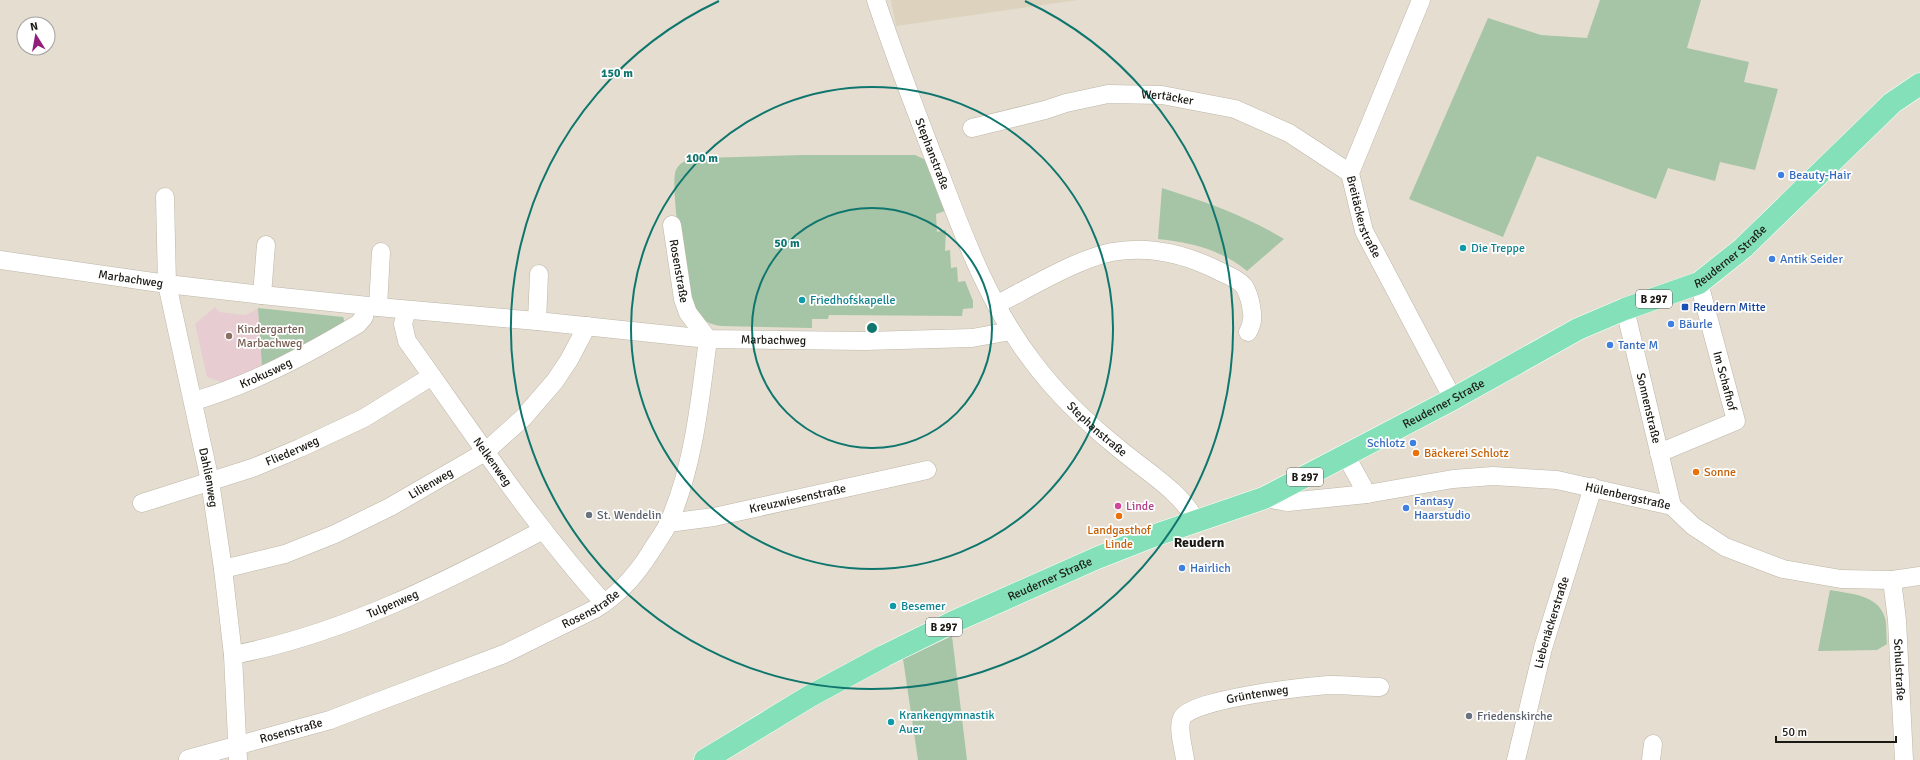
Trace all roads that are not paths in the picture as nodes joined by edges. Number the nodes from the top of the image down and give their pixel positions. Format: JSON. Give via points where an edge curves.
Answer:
{"nodes":[{"id":1,"x":876,"y":0,"type":"edge"},
{"id":2,"x":1415,"y":2,"type":"edge"},
{"id":3,"x":1920,"y":84,"type":"edge"},
{"id":4,"x":972,"y":128,"type":"dead end"},
{"id":5,"x":1350,"y":173,"type":"junction"},
{"id":6,"x":165,"y":197,"type":"dead end"},
{"id":7,"x":672,"y":225,"type":"dead end"},
{"id":8,"x":266,"y":245,"type":"dead end"},
{"id":9,"x":381,"y":252,"type":"dead end"},
{"id":10,"x":0,"y":260,"type":"edge"},
{"id":11,"x":539,"y":274,"type":"dead end"},
{"id":12,"x":1699,"y":283,"type":"junction"},
{"id":13,"x":167,"y":284,"type":"junction"},
{"id":14,"x":262,"y":295,"type":"junction"},
{"id":15,"x":996,"y":305,"type":"junction"},
{"id":16,"x":371,"y":307,"type":"junction"},
{"id":17,"x":408,"y":310,"type":"junction"},
{"id":18,"x":1625,"y":310,"type":"junction"},
{"id":19,"x":537,"y":320,"type":"junction"},
{"id":20,"x":587,"y":326,"type":"junction"},
{"id":21,"x":1011,"y":331,"type":"junction"},
{"id":22,"x":1248,"y":332,"type":"dead end"},
{"id":23,"x":708,"y":339,"type":"junction"},
{"id":24,"x":432,"y":376,"type":"junction"},
{"id":25,"x":1453,"y":399,"type":"junction"},
{"id":26,"x":194,"y":400,"type":"junction"},
{"id":27,"x":485,"y":452,"type":"junction"},
{"id":28,"x":1659,"y":453,"type":"junction"},
{"id":29,"x":1346,"y":456,"type":"junction"},
{"id":30,"x":927,"y":470,"type":"dead end"},
{"id":31,"x":210,"y":481,"type":"junction"},
{"id":32,"x":1593,"y":487,"type":"junction"},
{"id":33,"x":1367,"y":494,"type":"junction"},
{"id":34,"x":1264,"y":498,"type":"junction"},
{"id":35,"x":142,"y":503,"type":"dead end"},
{"id":36,"x":1672,"y":506,"type":"junction"},
{"id":37,"x":1196,"y":522,"type":"junction"},
{"id":38,"x":668,"y":523,"type":"junction"},
{"id":39,"x":543,"y":530,"type":"junction"},
{"id":40,"x":223,"y":569,"type":"junction"},
{"id":41,"x":1920,"y":576,"type":"edge"},
{"id":42,"x":1892,"y":580,"type":"junction"},
{"id":43,"x":604,"y":603,"type":"junction"},
{"id":44,"x":233,"y":654,"type":"junction"},
{"id":45,"x":1380,"y":687,"type":"dead end"},
{"id":46,"x":238,"y":752,"type":"edge"},
{"id":47,"x":188,"y":759,"type":"dead end"},
{"id":48,"x":705,"y":760,"type":"edge"},
{"id":49,"x":1185,"y":760,"type":"edge"},
{"id":50,"x":1516,"y":760,"type":"edge"},
{"id":51,"x":1904,"y":760,"type":"edge"}],
"edges":[{"from":1,"to":15,"type":"street","name":"Stephanstraße","via":[[909,96],[956,216]]},
{"from":2,"to":5,"type":"street","name":"Breitäckerstraße"},
{"from":3,"to":12,"type":"main road","name":"Reuderner Straße","number":"B 297","via":[[1892,104],[1743,248]]},
{"from":4,"to":5,"type":"street","name":"Wertäcker","via":[[1108,94],[1162,95],[1235,109],[1289,133]]},
{"from":5,"to":25,"type":"street","name":"Breitäckerstraße","via":[[1364,231]]},
{"from":6,"to":13,"type":"street","name":"Dahlienweg"},
{"from":7,"to":23,"type":"street","name":"Rosenstraße","via":[[683,299],[688,313]]},
{"from":8,"to":14,"type":"street"},
{"from":9,"to":16,"type":"street"},
{"from":10,"to":13,"type":"street","name":"Marbachweg"},
{"from":11,"to":19,"type":"street"},
{"from":12,"to":18,"type":"main road","name":"Reuderner Straße","number":"B 297"},
{"from":12,"to":28,"type":"street","name":"Im Schafhof","via":[[1736,421]]},
{"from":13,"to":14,"type":"street","name":"Marbachweg"},
{"from":13,"to":26,"type":"street","name":"Dahlienweg"},
{"from":14,"to":16,"type":"street","name":"Marbachweg"},
{"from":15,"to":21,"type":"street","name":"Stephanstraße"},
{"from":15,"to":22,"type":"street","via":[[1098,256],[1126,250],[1156,250],[1209,266],[1244,286],[1252,314],[1252,324]]},
{"from":16,"to":17,"type":"street","name":"Marbachweg"},
{"from":16,"to":26,"type":"street","name":"Krokusweg","via":[[358,324],[307,354],[219,394]]},
{"from":17,"to":19,"type":"street","name":"Marbachweg"},
{"from":17,"to":24,"type":"street","name":"Nelkenweg","via":[[403,324],[404,333]]},
{"from":18,"to":25,"type":"main road","name":"Reuderner Straße","number":"B 297","via":[[1578,329]]},
{"from":18,"to":28,"type":"street","name":"Sonnenstraße"},
{"from":19,"to":20,"type":"street","name":"Marbachweg"},
{"from":20,"to":23,"type":"street","name":"Marbachweg"},
{"from":20,"to":27,"type":"street","name":"Lilienweg","via":[[555,381],[523,418]]},
{"from":21,"to":23,"type":"street","name":"Marbachweg","via":[[972,338],[865,341]]},
{"from":21,"to":37,"type":"street","name":"Stephanstraße","via":[[1033,363],[1071,406],[1188,506]]},
{"from":23,"to":38,"type":"street","name":"Rosenstraße","via":[[700,402],[685,479]]},
{"from":24,"to":27,"type":"street","name":"Nelkenweg"},
{"from":24,"to":31,"type":"street","name":"Fliederweg","via":[[364,418],[255,467]]},
{"from":25,"to":29,"type":"main road","name":"Reuderner Straße","number":"B 297"},
{"from":26,"to":31,"type":"street","name":"Dahlienweg"},
{"from":27,"to":39,"type":"street","name":"Nelkenweg"},
{"from":27,"to":40,"type":"street","name":"Lilienweg","via":[[390,507],[335,534],[285,554]]},
{"from":28,"to":36,"type":"street","name":"Sonnenstraße"},
{"from":29,"to":33,"type":"street"},
{"from":29,"to":34,"type":"main road","name":"Reuderner Straße","number":"B 297"},
{"from":30,"to":38,"type":"street","name":"Kreuzwiesenstraße","via":[[714,517]]},
{"from":31,"to":35,"type":"street","name":"Fliederweg"},
{"from":31,"to":40,"type":"street","name":"Dahlienweg"},
{"from":32,"to":33,"type":"street","name":"Hülenbergstraße","via":[[1557,480],[1493,476],[1453,479]]},
{"from":32,"to":36,"type":"street","name":"Hülenbergstraße"},
{"from":32,"to":50,"type":"street","name":"Liebenäckerstraße","via":[[1544,648]]},
{"from":33,"to":34,"type":"street","name":"Hülenbergstraße","via":[[1288,502]]},
{"from":34,"to":37,"type":"main road","name":"Reuderner Straße","number":"B 297"},
{"from":36,"to":42,"type":"street","name":"Hülenbergstraße","via":[[1693,526],[1725,547],[1771,565],[1841,579]]},
{"from":37,"to":48,"type":"main road","name":"Reuderner Straße","number":"B 297","via":[[1097,558],[954,622],[810,696]]},
{"from":38,"to":43,"type":"street","name":"Rosenstraße","via":[[642,566]]},
{"from":39,"to":43,"type":"street","name":"Nelkenweg"},
{"from":39,"to":44,"type":"street","name":"Tulpenweg","via":[[370,615],[330,630]]},
{"from":40,"to":44,"type":"street","name":"Dahlienweg"},
{"from":41,"to":42,"type":"street","name":"Hülenbergstraße"},
{"from":42,"to":51,"type":"street","name":"Schulstraße","via":[[1897,620]]},
{"from":43,"to":46,"type":"street","name":"Rosenstraße","via":[[504,654]]},
{"from":44,"to":46,"type":"street","name":"Dahlienweg"},
{"from":45,"to":49,"type":"street","name":"Grüntenweg","via":[[1296,687],[1207,704],[1191,710],[1182,717]]},
{"from":46,"to":47,"type":"street","name":"Rosenstraße"}]}
